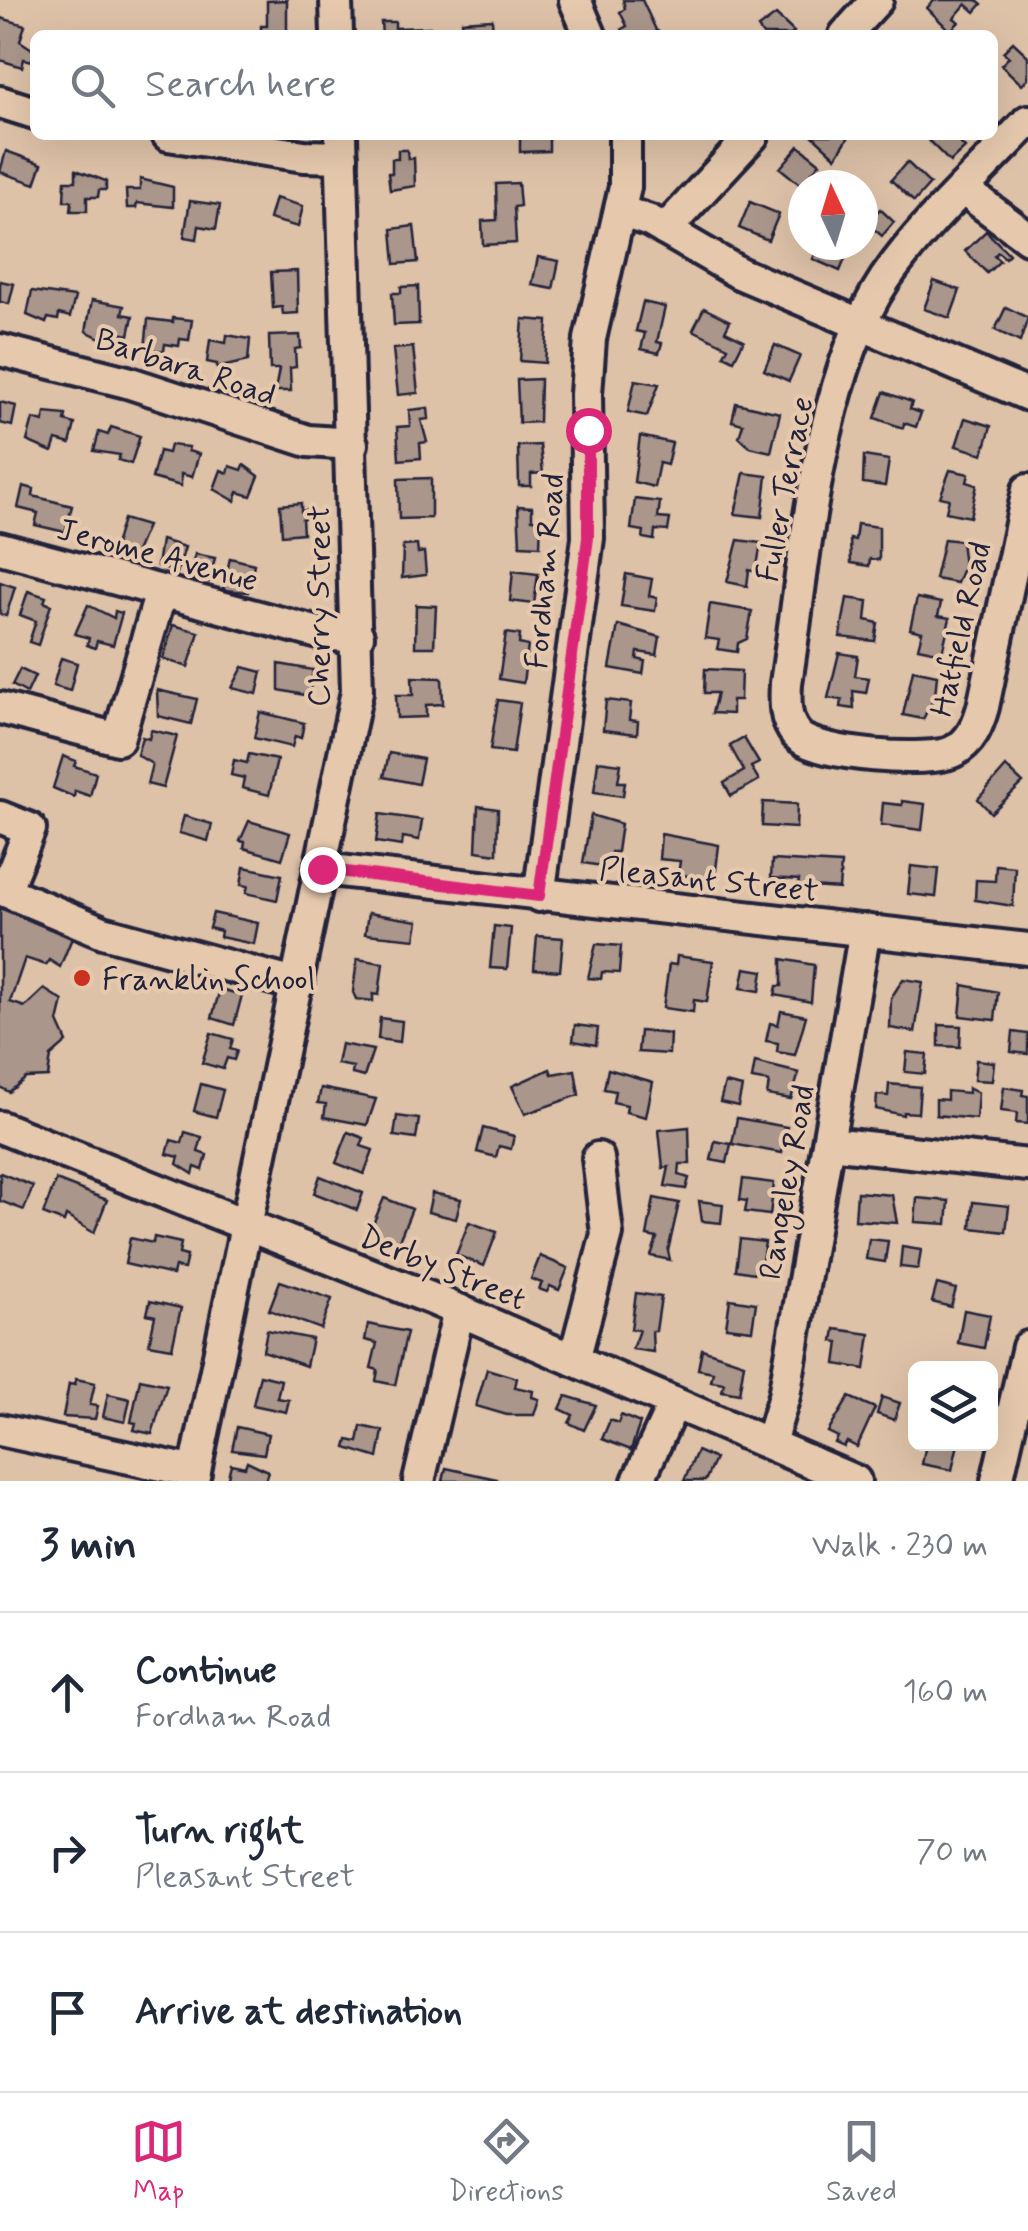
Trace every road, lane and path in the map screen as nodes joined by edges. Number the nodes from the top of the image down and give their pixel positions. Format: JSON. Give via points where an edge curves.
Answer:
{"nodes":[{"id":1,"x":336,"y":0,"type":"edge"},
{"id":2,"x":575,"y":0,"type":"edge"},
{"id":3,"x":877,"y":0,"type":"edge"},
{"id":4,"x":337,"y":30,"type":"edge"},
{"id":5,"x":588,"y":30,"type":"edge"},
{"id":6,"x":850,"y":30,"type":"edge"},
{"id":7,"x":0,"y":102,"type":"edge"},
{"id":8,"x":30,"y":111,"type":"edge"},
{"id":9,"x":1028,"y":121,"type":"edge"},
{"id":10,"x":200,"y":140,"type":"edge"},
{"id":11,"x":625,"y":140,"type":"edge"},
{"id":12,"x":748,"y":140,"type":"edge"},
{"id":13,"x":341,"y":146,"type":"edge"},
{"id":14,"x":964,"y":190,"type":"junction"},
{"id":15,"x":620,"y":211,"type":"junction"},
{"id":16,"x":665,"y":230,"type":"junction"},
{"id":17,"x":1028,"y":238,"type":"edge"},
{"id":18,"x":862,"y":327,"type":"junction"},
{"id":19,"x":0,"y":350,"type":"edge"},
{"id":20,"x":1028,"y":395,"type":"edge"},
{"id":21,"x":352,"y":444,"type":"junction"},
{"id":22,"x":1028,"y":490,"type":"edge"},
{"id":23,"x":0,"y":548,"type":"edge"},
{"id":24,"x":161,"y":592,"type":"junction"},
{"id":25,"x":358,"y":636,"type":"junction"},
{"id":26,"x":0,"y":708,"type":"edge"},
{"id":27,"x":870,"y":754,"type":"joint"},
{"id":28,"x":0,"y":817,"type":"edge"},
{"id":29,"x":322,"y":869,"type":"junction"},
{"id":30,"x":539,"y":896,"type":"junction"},
{"id":31,"x":865,"y":930,"type":"junction"},
{"id":32,"x":1028,"y":948,"type":"edge"},
{"id":33,"x":298,"y":984,"type":"junction"},
{"id":34,"x":0,"y":1127,"type":"edge"},
{"id":35,"x":828,"y":1142,"type":"junction"},
{"id":36,"x":598,"y":1158,"type":"dead end"},
{"id":37,"x":1028,"y":1165,"type":"edge"},
{"id":38,"x":246,"y":1226,"type":"junction"},
{"id":39,"x":459,"y":1310,"type":"junction"},
{"id":40,"x":1028,"y":1347,"type":"edge"},
{"id":41,"x":574,"y":1360,"type":"junction"},
{"id":42,"x":674,"y":1403,"type":"junction"},
{"id":43,"x":0,"y":1430,"type":"edge"},
{"id":44,"x":770,"y":1444,"type":"junction"},
{"id":45,"x":194,"y":1476,"type":"edge"},
{"id":46,"x":836,"y":1477,"type":"edge"},
{"id":47,"x":419,"y":1481,"type":"edge"},
{"id":48,"x":638,"y":1481,"type":"edge"},
{"id":49,"x":998,"y":1481,"type":"edge"}],
"edges":[{"from":1,"to":4,"type":"street"},
{"from":2,"to":5,"type":"street"},
{"from":3,"to":6,"type":"street"},
{"from":7,"to":8,"type":"street"},
{"from":9,"to":14,"type":"street","name":"Fuller Terrace"},
{"from":10,"to":13,"type":"street","via":[[304,156]]},
{"from":11,"to":15,"type":"street","name":"Fordham Road"},
{"from":12,"to":16,"type":"street"},
{"from":13,"to":21,"type":"street","name":"Cherry Street"},
{"from":14,"to":17,"type":"street"},
{"from":14,"to":18,"type":"street","name":"Fuller Terrace","via":[[898,262]]},
{"from":15,"to":16,"type":"street"},
{"from":15,"to":30,"type":"street","name":"Fordham Road","via":[[592,320],[588,538]]},
{"from":16,"to":18,"type":"street","via":[[723,266]]},
{"from":18,"to":20,"type":"street"},
{"from":18,"to":27,"type":"street","name":"Fuller Terrace","via":[[822,449],[786,705],[793,730],[808,743]]},
{"from":19,"to":21,"type":"street","name":"Barbara Road","via":[[117,378],[308,442]]},
{"from":21,"to":25,"type":"street","name":"Cherry Street"},
{"from":22,"to":27,"type":"street","name":"Hatfield Road","via":[[973,734],[940,756]]},
{"from":23,"to":24,"type":"street","name":"Jerome Avenue"},
{"from":24,"to":25,"type":"street","name":"Jerome Avenue","via":[[326,634]]},
{"from":24,"to":26,"type":"street","via":[[118,739]]},
{"from":25,"to":29,"type":"street","name":"Cherry Street","via":[[356,705]]},
{"from":28,"to":33,"type":"street","via":[[30,829],[5,891],[103,932]]},
{"from":29,"to":30,"type":"street","name":"Pleasant Street"},
{"from":29,"to":33,"type":"street","name":"Cherry Street"},
{"from":30,"to":31,"type":"street","name":"Pleasant Street"},
{"from":31,"to":32,"type":"street","name":"Pleasant Street"},
{"from":31,"to":35,"type":"street","name":"Rangeley Road"},
{"from":33,"to":38,"type":"street","name":"Cherry Street"},
{"from":34,"to":38,"type":"street","name":"Derby Street"},
{"from":35,"to":37,"type":"street"},
{"from":35,"to":44,"type":"street","name":"Rangeley Road"},
{"from":36,"to":41,"type":"street","via":[[606,1234]]},
{"from":38,"to":39,"type":"street","name":"Derby Street"},
{"from":38,"to":45,"type":"street","name":"Cherry Street"},
{"from":39,"to":41,"type":"street","name":"Derby Street"},
{"from":39,"to":47,"type":"street"},
{"from":40,"to":49,"type":"street"},
{"from":41,"to":42,"type":"street","name":"Derby Street"},
{"from":42,"to":44,"type":"street","name":"Derby Street"},
{"from":42,"to":48,"type":"street"},
{"from":43,"to":45,"type":"street"},
{"from":44,"to":46,"type":"street","name":"Derby Street"}]}
